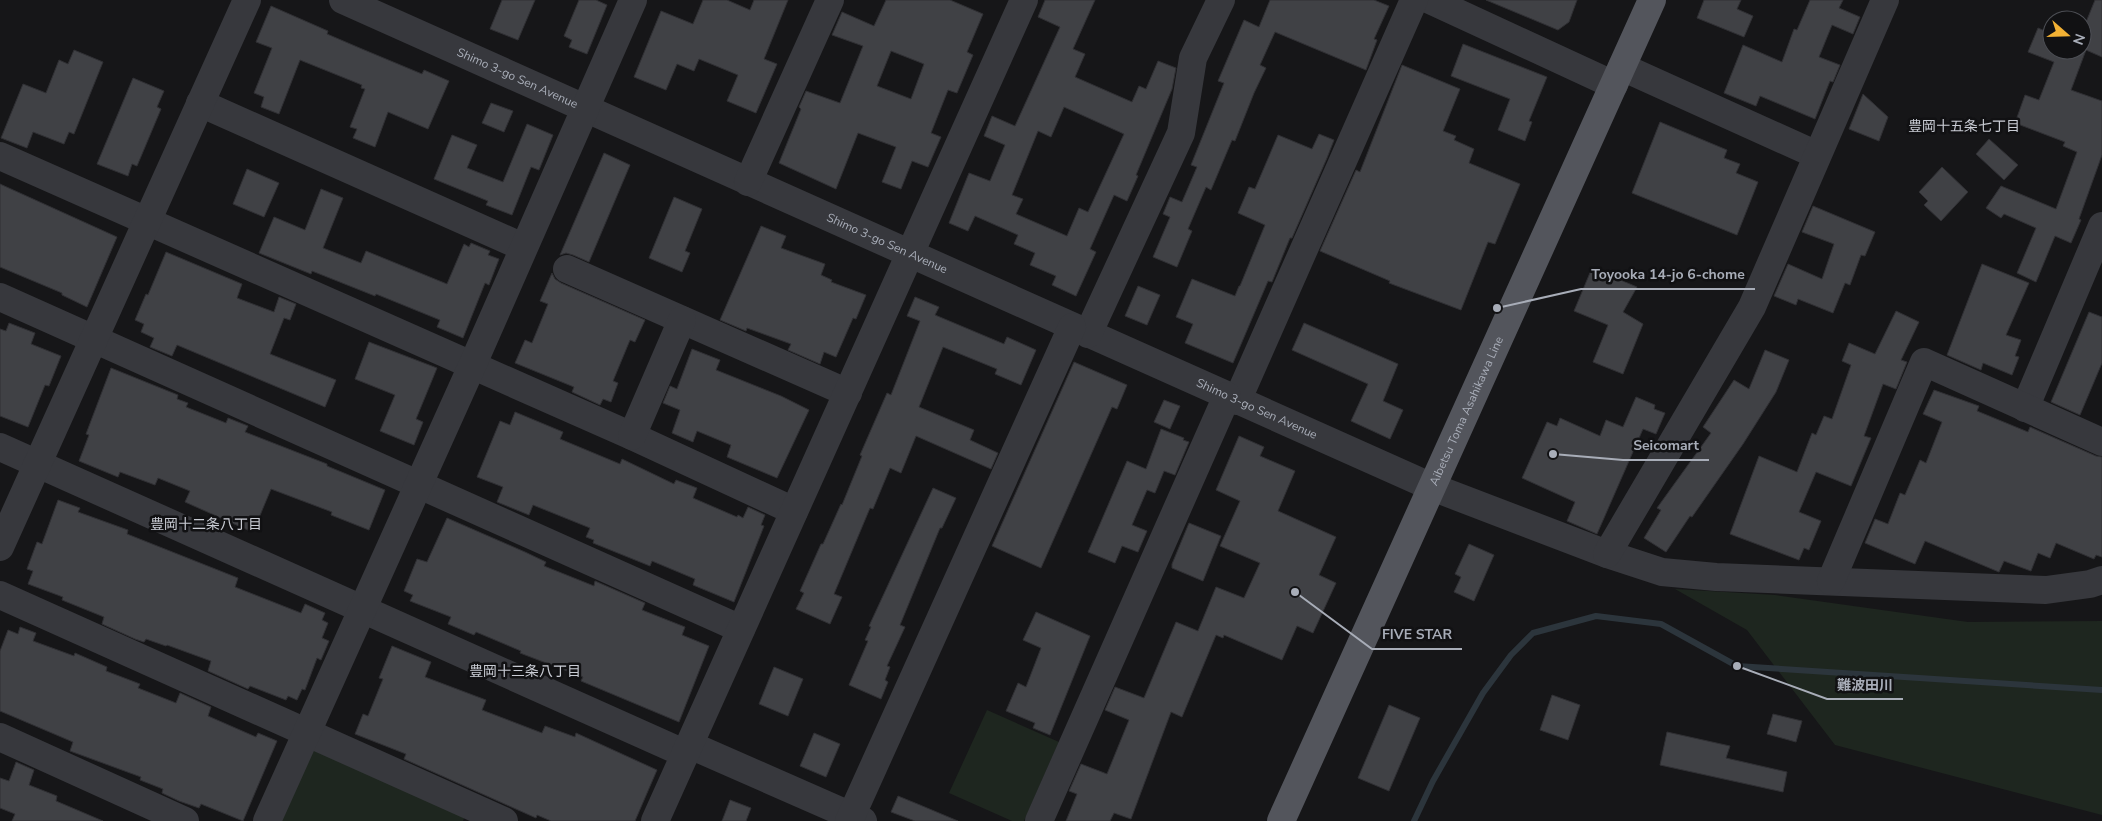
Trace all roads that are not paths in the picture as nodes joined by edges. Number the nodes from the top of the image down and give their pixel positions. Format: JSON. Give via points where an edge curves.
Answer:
{"nodes":[{"id":1,"x":247,"y":0,"type":"edge"},
{"id":2,"x":343,"y":0,"type":"edge"},
{"id":3,"x":633,"y":0,"type":"edge"},
{"id":4,"x":830,"y":0,"type":"edge"},
{"id":5,"x":1024,"y":0,"type":"edge"},
{"id":6,"x":1221,"y":0,"type":"edge"},
{"id":7,"x":1414,"y":0,"type":"edge"},
{"id":8,"x":1430,"y":0,"type":"edge"},
{"id":9,"x":1652,"y":0,"type":"edge"},
{"id":10,"x":1884,"y":0,"type":"edge"},
{"id":11,"x":1618,"y":76,"type":"junction"},
{"id":12,"x":200,"y":103,"type":"junction"},
{"id":13,"x":584,"y":109,"type":"junction"},
{"id":14,"x":1817,"y":155,"type":"junction"},
{"id":15,"x":0,"y":156,"type":"edge"},
{"id":16,"x":748,"y":182,"type":"junction"},
{"id":17,"x":146,"y":220,"type":"junction"},
{"id":18,"x":2102,"y":226,"type":"edge"},
{"id":19,"x":523,"y":247,"type":"junction"},
{"id":20,"x":909,"y":255,"type":"junction"},
{"id":21,"x":567,"y":268,"type":"dead end"},
{"id":22,"x":0,"y":297,"type":"edge"},
{"id":23,"x":682,"y":320,"type":"junction"},
{"id":24,"x":1080,"y":330,"type":"junction"},
{"id":25,"x":92,"y":339,"type":"junction"},
{"id":26,"x":472,"y":366,"type":"junction"},
{"id":27,"x":848,"y":393,"type":"junction"},
{"id":28,"x":1232,"y":398,"type":"junction"},
{"id":29,"x":2025,"y":408,"type":"junction"},
{"id":30,"x":632,"y":436,"type":"junction"},
{"id":31,"x":2102,"y":442,"type":"edge"},
{"id":32,"x":0,"y":447,"type":"edge"},
{"id":33,"x":36,"y":463,"type":"junction"},
{"id":34,"x":418,"y":485,"type":"junction"},
{"id":35,"x":1432,"y":487,"type":"junction"},
{"id":36,"x":794,"y":511,"type":"junction"},
{"id":37,"x":0,"y":547,"type":"edge"},
{"id":38,"x":1607,"y":554,"type":"junction"},
{"id":39,"x":2102,"y":580,"type":"edge"},
{"id":40,"x":1831,"y":581,"type":"junction"},
{"id":41,"x":0,"y":595,"type":"edge"},
{"id":42,"x":362,"y":610,"type":"junction"},
{"id":43,"x":741,"y":629,"type":"junction"},
{"id":44,"x":306,"y":733,"type":"junction"},
{"id":45,"x":0,"y":737,"type":"edge"},
{"id":46,"x":688,"y":749,"type":"junction"},
{"id":47,"x":855,"y":819,"type":"edge"},
{"id":48,"x":185,"y":821,"type":"edge"},
{"id":49,"x":267,"y":821,"type":"edge"},
{"id":50,"x":504,"y":821,"type":"edge"},
{"id":51,"x":655,"y":821,"type":"edge"},
{"id":52,"x":1038,"y":821,"type":"edge"},
{"id":53,"x":1281,"y":821,"type":"edge"}],
"edges":[{"from":1,"to":12,"type":"street"},
{"from":2,"to":13,"type":"street","name":"Shimo 3-go Sen Avenue"},
{"from":3,"to":13,"type":"street"},
{"from":4,"to":16,"type":"street"},
{"from":5,"to":20,"type":"street"},
{"from":6,"to":24,"type":"street","via":[[1193,58],[1181,133]]},
{"from":7,"to":28,"type":"street"},
{"from":8,"to":11,"type":"street"},
{"from":9,"to":11,"type":"main road","name":"Aibetsu Toma Asahikawa Line"},
{"from":10,"to":14,"type":"street"},
{"from":11,"to":14,"type":"street"},
{"from":11,"to":35,"type":"main road","name":"Aibetsu Toma Asahikawa Line"},
{"from":12,"to":17,"type":"street"},
{"from":12,"to":19,"type":"street"},
{"from":13,"to":16,"type":"street","name":"Shimo 3-go Sen Avenue"},
{"from":13,"to":19,"type":"street"},
{"from":14,"to":38,"type":"street","via":[[1752,308]]},
{"from":15,"to":17,"type":"street"},
{"from":16,"to":20,"type":"street","name":"Shimo 3-go Sen Avenue"},
{"from":17,"to":25,"type":"street"},
{"from":17,"to":26,"type":"street"},
{"from":18,"to":29,"type":"street"},
{"from":19,"to":26,"type":"street"},
{"from":20,"to":24,"type":"street","name":"Shimo 3-go Sen Avenue"},
{"from":20,"to":27,"type":"street"},
{"from":21,"to":23,"type":"street"},
{"from":22,"to":25,"type":"street"},
{"from":23,"to":27,"type":"street"},
{"from":23,"to":30,"type":"street"},
{"from":24,"to":28,"type":"street","name":"Shimo 3-go Sen Avenue"},
{"from":24,"to":47,"type":"street"},
{"from":25,"to":33,"type":"street"},
{"from":25,"to":34,"type":"street"},
{"from":26,"to":30,"type":"street"},
{"from":26,"to":34,"type":"street"},
{"from":27,"to":36,"type":"street"},
{"from":28,"to":35,"type":"street","name":"Shimo 3-go Sen Avenue"},
{"from":28,"to":52,"type":"street"},
{"from":29,"to":31,"type":"street"},
{"from":29,"to":40,"type":"street","via":[[1924,362]]},
{"from":30,"to":36,"type":"street"},
{"from":32,"to":33,"type":"street"},
{"from":33,"to":37,"type":"street"},
{"from":33,"to":42,"type":"street"},
{"from":34,"to":42,"type":"street"},
{"from":34,"to":43,"type":"street"},
{"from":35,"to":38,"type":"street","name":"Shimo 3-go Sen Avenue"},
{"from":35,"to":53,"type":"main road","name":"Aibetsu Toma Asahikawa Line"},
{"from":36,"to":43,"type":"street"},
{"from":38,"to":40,"type":"street","name":"Shimo 3-go Sen Avenue","via":[[1662,572]]},
{"from":39,"to":40,"type":"street","name":"Shimo 3-go Sen Avenue","via":[[2046,590]]},
{"from":41,"to":44,"type":"street"},
{"from":42,"to":44,"type":"street"},
{"from":42,"to":46,"type":"street"},
{"from":43,"to":46,"type":"street"},
{"from":44,"to":49,"type":"street"},
{"from":44,"to":50,"type":"street"},
{"from":45,"to":48,"type":"street"},
{"from":46,"to":47,"type":"street"},
{"from":46,"to":51,"type":"street"}]}
